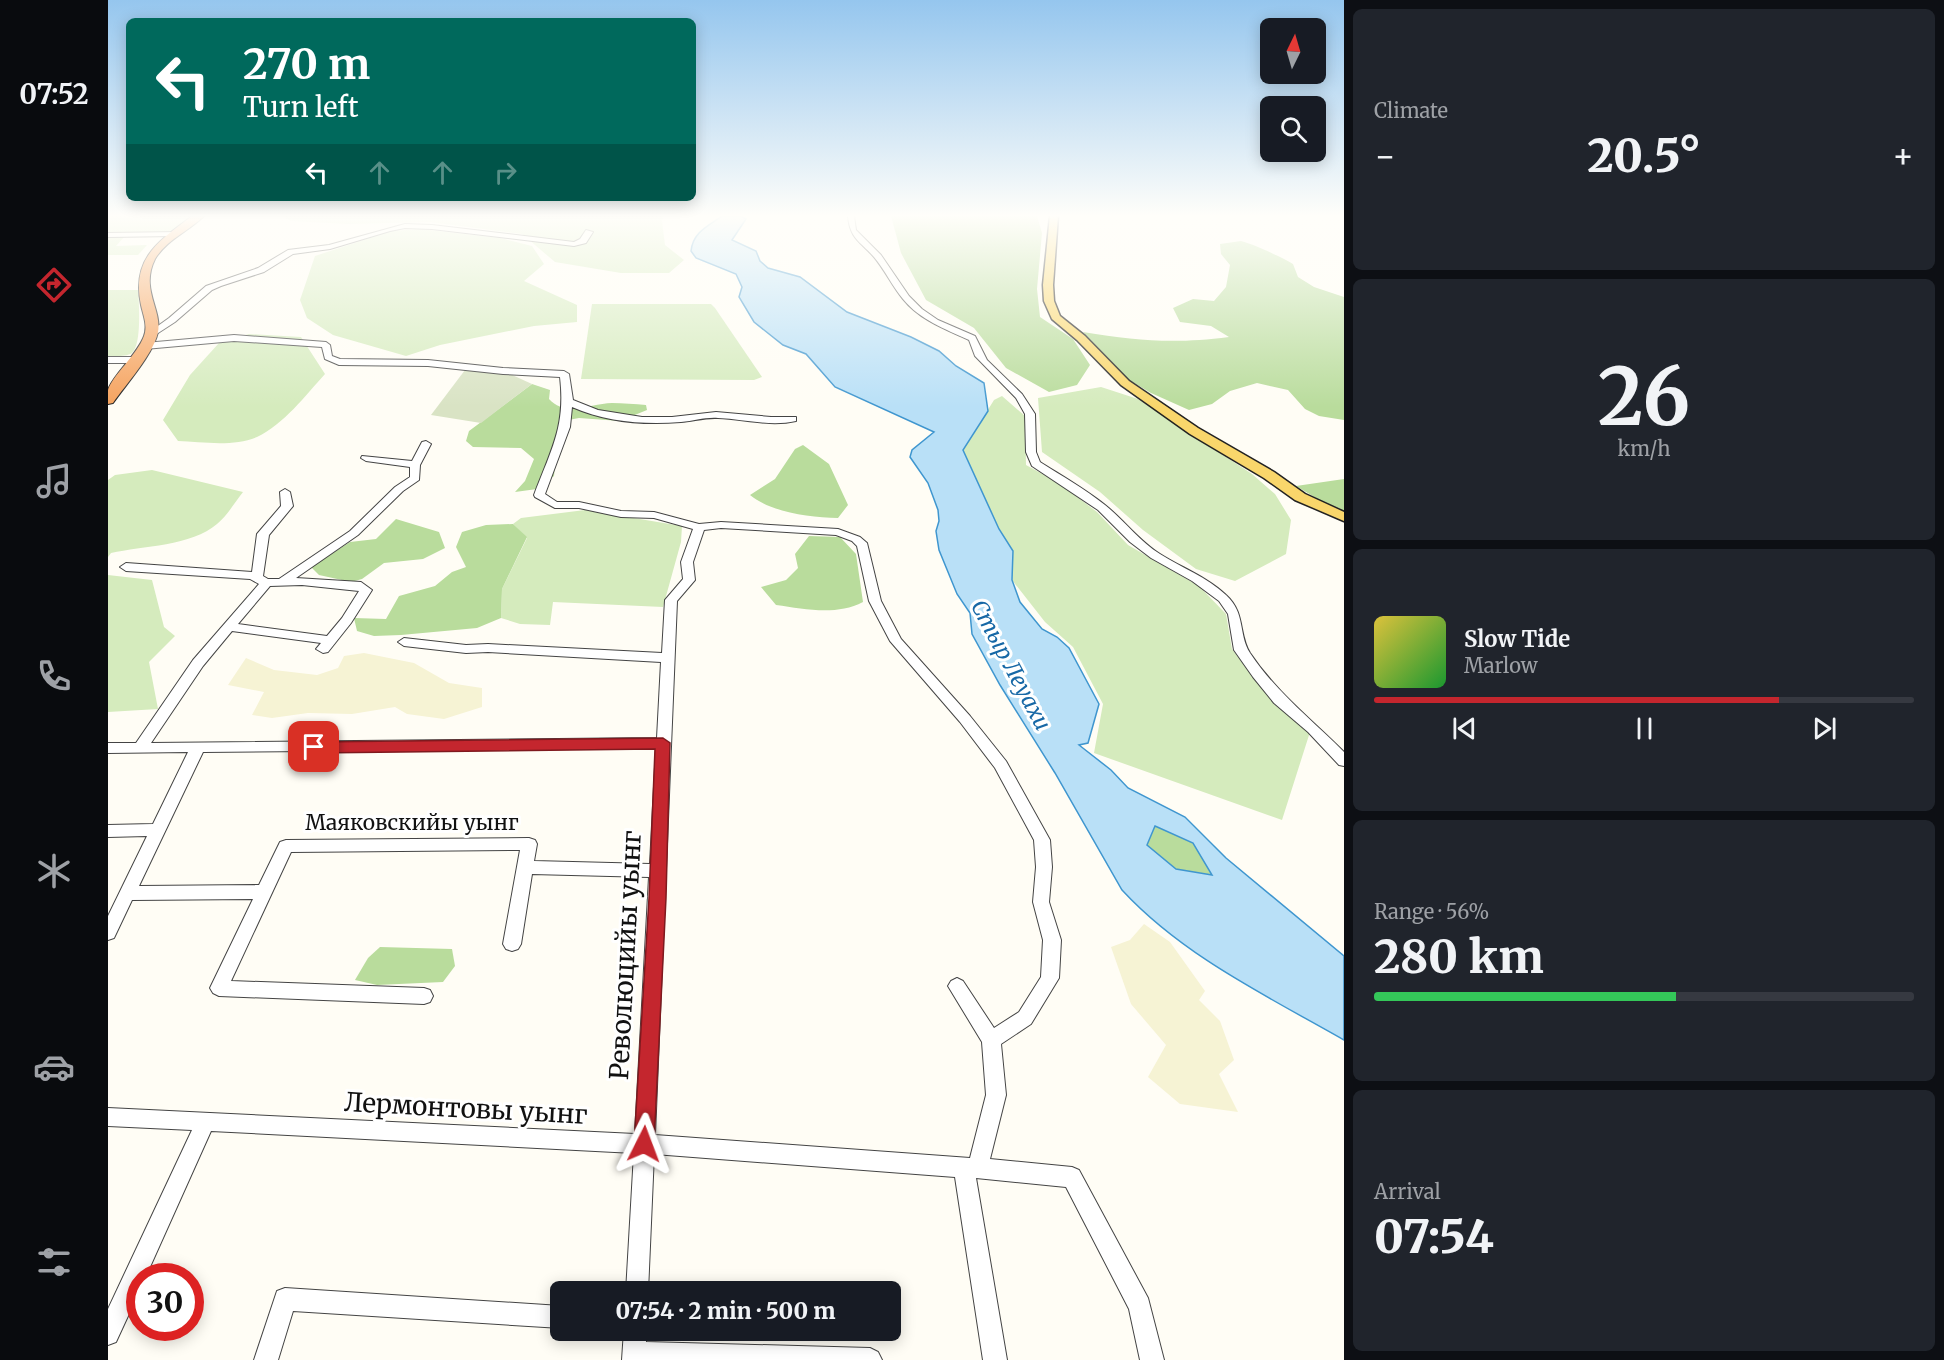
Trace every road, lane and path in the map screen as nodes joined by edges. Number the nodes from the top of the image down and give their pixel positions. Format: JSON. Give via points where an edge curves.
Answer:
{"nodes":[{"id":1,"x":144,"y":279,"type":"edge"},
{"id":2,"x":232,"y":279,"type":"edge"},
{"id":3,"x":894,"y":279,"type":"edge"},
{"id":4,"x":1048,"y":279,"type":"edge"},
{"id":5,"x":152,"y":333,"type":"junction"},
{"id":6,"x":145,"y":346,"type":"junction"},
{"id":7,"x":108,"y":360,"type":"edge"},
{"id":8,"x":135,"y":360,"type":"junction"},
{"id":9,"x":108,"y":400,"type":"edge"},
{"id":10,"x":568,"y":402,"type":"junction"},
{"id":11,"x":793,"y":419,"type":"dead end"},
{"id":12,"x":426,"y":444,"type":"dead end"},
{"id":13,"x":366,"y":458,"type":"dead end"},
{"id":14,"x":415,"y":465,"type":"junction"},
{"id":15,"x":285,"y":492,"type":"dead end"},
{"id":16,"x":1344,"y":517,"type":"edge"},
{"id":17,"x":699,"y":527,"type":"junction"},
{"id":18,"x":126,"y":567,"type":"dead end"},
{"id":19,"x":261,"y":580,"type":"junction"},
{"id":20,"x":281,"y":582,"type":"junction"},
{"id":21,"x":228,"y":627,"type":"junction"},
{"id":22,"x":404,"y":642,"type":"dead end"},
{"id":23,"x":667,"y":657,"type":"junction"},
{"id":24,"x":663,"y":743,"type":"junction"},
{"id":25,"x":108,"y":748,"type":"edge"},
{"id":26,"x":140,"y":748,"type":"junction"},
{"id":27,"x":197,"y":749,"type":"junction"},
{"id":28,"x":1344,"y":760,"type":"edge"},
{"id":29,"x":157,"y":830,"type":"junction"},
{"id":30,"x":108,"y":831,"type":"edge"},
{"id":31,"x":525,"y":867,"type":"junction"},
{"id":32,"x":659,"y":871,"type":"junction"},
{"id":33,"x":127,"y":892,"type":"junction"},
{"id":34,"x":265,"y":892,"type":"junction"},
{"id":35,"x":108,"y":933,"type":"edge"},
{"id":36,"x":512,"y":944,"type":"dead end"},
{"id":37,"x":957,"y":986,"type":"dead end"},
{"id":38,"x":424,"y":996,"type":"dead end"},
{"id":39,"x":991,"y":1040,"type":"junction"},
{"id":40,"x":108,"y":1117,"type":"edge"},
{"id":41,"x":206,"y":1121,"type":"junction"},
{"id":42,"x":644,"y":1144,"type":"junction"},
{"id":43,"x":971,"y":1167,"type":"junction"},
{"id":44,"x":638,"y":1281,"type":"edge"},
{"id":45,"x":550,"y":1316,"type":"edge"},
{"id":46,"x":108,"y":1334,"type":"edge"},
{"id":47,"x":634,"y":1348,"type":"edge"},
{"id":48,"x":266,"y":1360,"type":"edge"},
{"id":49,"x":870,"y":1360,"type":"edge"},
{"id":50,"x":995,"y":1360,"type":"edge"},
{"id":51,"x":1152,"y":1360,"type":"edge"}],
"edges":[{"from":1,"to":5,"type":"highway"},
{"from":2,"to":5,"type":"street","via":[[218,284]]},
{"from":3,"to":28,"type":"street","via":[[906,298],[925,316],[972,338],[983,361],[1010,385],[1030,415],[1032,458],[1036,464],[1102,508],[1134,540],[1223,598],[1234,614],[1241,650],[1258,674],[1279,700]]},
{"from":4,"to":16,"type":"main road","via":[[1049,301],[1056,317],[1125,383],[1300,498]]},
{"from":5,"to":6,"type":"highway"},
{"from":6,"to":8,"type":"highway"},
{"from":6,"to":10,"type":"street","via":[[234,338],[295,341],[326,345],[328,357],[339,362],[428,363],[557,373],[564,374]]},
{"from":7,"to":8,"type":"street"},
{"from":8,"to":9,"type":"highway"},
{"from":10,"to":11,"type":"street","via":[[587,412],[652,419],[705,415],[775,422]]},
{"from":10,"to":17,"type":"street","via":[[565,428],[539,495],[555,505],[654,515]]},
{"from":12,"to":14,"type":"street"},
{"from":13,"to":14,"type":"street"},
{"from":14,"to":20,"type":"street","via":[[416,478],[399,489],[354,533]]},
{"from":15,"to":19,"type":"street","via":[[287,506],[263,534]]},
{"from":17,"to":23,"type":"street","name":"Революцийы уынг","via":[[687,562],[689,580],[671,600]]},
{"from":17,"to":39,"type":"street","via":[[838,532],[856,539],[863,545],[875,600],[896,641],[1001,765],[1042,840],[1041,902],[1052,940],[1050,978],[1025,1018]]},
{"from":18,"to":19,"type":"street"},
{"from":19,"to":20,"type":"street"},
{"from":19,"to":21,"type":"street"},
{"from":20,"to":21,"type":"street","via":[[361,586],[366,590],[326,645]]},
{"from":21,"to":26,"type":"street","via":[[198,663]]},
{"from":22,"to":23,"type":"street","via":[[466,649]]},
{"from":23,"to":24,"type":"street","name":"Революцийы уынг"},
{"from":24,"to":27,"type":"street"},
{"from":24,"to":32,"type":"street","name":"Революцийы уынг"},
{"from":25,"to":26,"type":"street"},
{"from":26,"to":27,"type":"street"},
{"from":27,"to":29,"type":"street"},
{"from":29,"to":30,"type":"street"},
{"from":29,"to":33,"type":"street"},
{"from":31,"to":32,"type":"street"},
{"from":31,"to":34,"type":"street","name":"Маяковскийы уынг","via":[[530,843],[286,846]]},
{"from":31,"to":36,"type":"street","name":"Маяковскийы уынг"},
{"from":32,"to":42,"type":"street","name":"Революцийы уынг"},
{"from":33,"to":34,"type":"street"},
{"from":33,"to":35,"type":"street"},
{"from":34,"to":38,"type":"street","name":"Маяковскийы уынг","via":[[219,988]]},
{"from":37,"to":39,"type":"street"},
{"from":39,"to":43,"type":"street","via":[[996,1095]]},
{"from":40,"to":41,"type":"street","name":"Лермонтовы уынг"},
{"from":41,"to":42,"type":"street","name":"Лермонтовы уынг"},
{"from":41,"to":46,"type":"street"},
{"from":42,"to":43,"type":"street","name":"Лермонтовы уынг"},
{"from":42,"to":44,"type":"street","name":"Революцийы уынг"},
{"from":43,"to":50,"type":"street"},
{"from":43,"to":51,"type":"street","name":"Лермонтовы уынг","via":[[1072,1177],[1140,1306]]},
{"from":45,"to":48,"type":"street","via":[[285,1299]]},
{"from":47,"to":49,"type":"street"}]}
